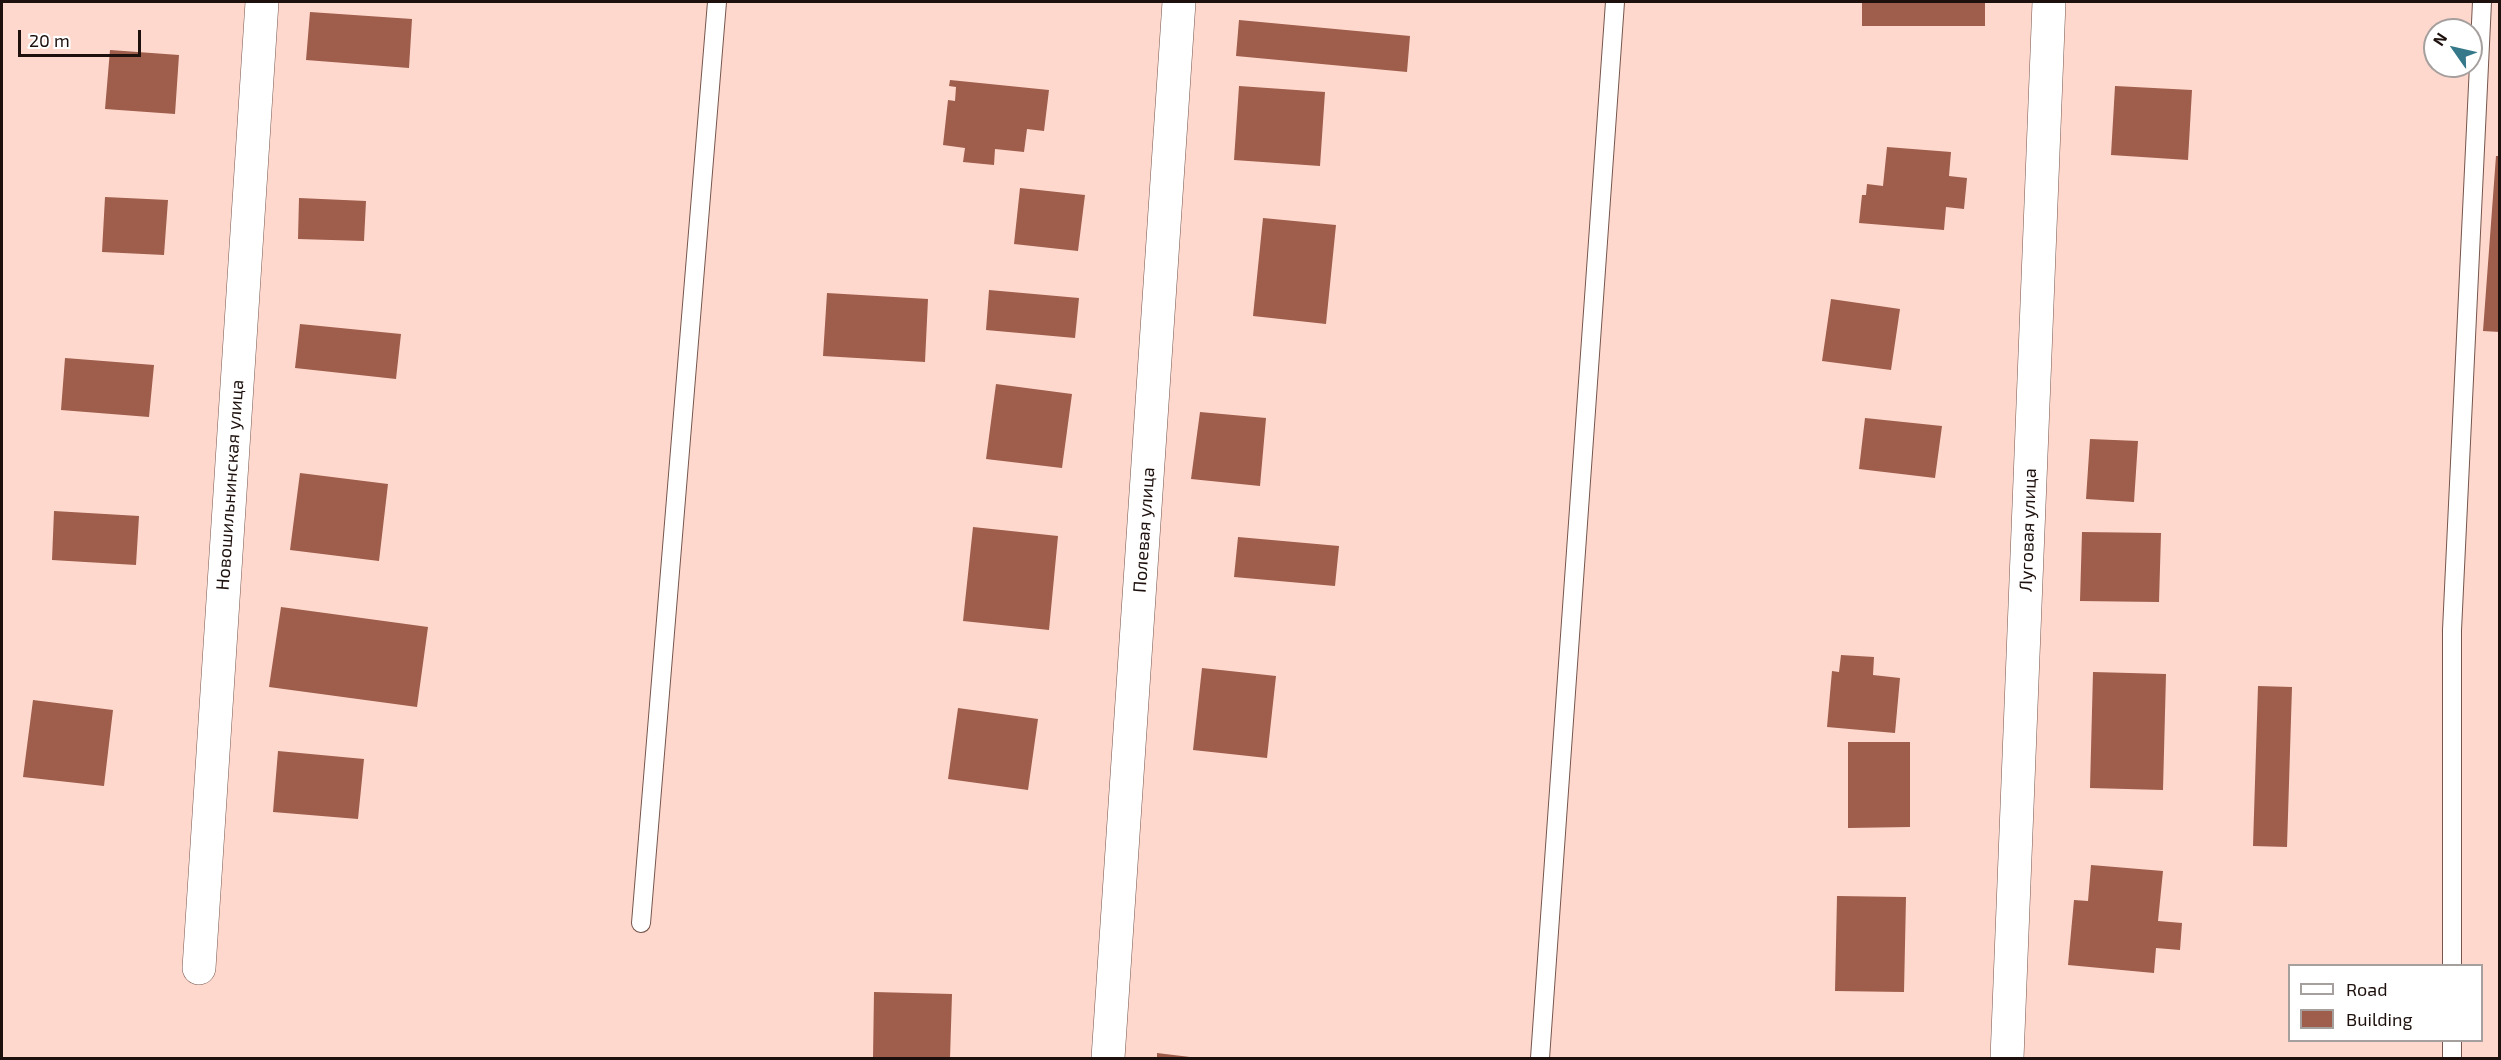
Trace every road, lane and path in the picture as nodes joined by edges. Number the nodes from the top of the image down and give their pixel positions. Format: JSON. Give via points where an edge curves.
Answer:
{"nodes":[{"id":1,"x":262,"y":2,"type":"edge"},
{"id":2,"x":717,"y":2,"type":"edge"},
{"id":3,"x":1179,"y":2,"type":"edge"},
{"id":4,"x":1615,"y":2,"type":"edge"},
{"id":5,"x":2049,"y":2,"type":"edge"},
{"id":6,"x":2482,"y":2,"type":"edge"},
{"id":7,"x":641,"y":924,"type":"dead end"},
{"id":8,"x":2452,"y":964,"type":"edge"},
{"id":9,"x":199,"y":968,"type":"dead end"},
{"id":10,"x":2452,"y":1042,"type":"edge"},
{"id":11,"x":1108,"y":1059,"type":"edge"},
{"id":12,"x":1540,"y":1059,"type":"edge"},
{"id":13,"x":2007,"y":1059,"type":"edge"},
{"id":14,"x":2452,"y":1059,"type":"edge"}],
"edges":[{"from":1,"to":9,"type":"street","name":"Новошильнинская улица"},
{"from":2,"to":7,"type":"lane"},
{"from":3,"to":11,"type":"street","name":"Полевая улица"},
{"from":4,"to":12,"type":"lane"},
{"from":5,"to":13,"type":"street","name":"Луговая улица"},
{"from":6,"to":8,"type":"lane","via":[[2452,630]]},
{"from":10,"to":14,"type":"lane"}]}
